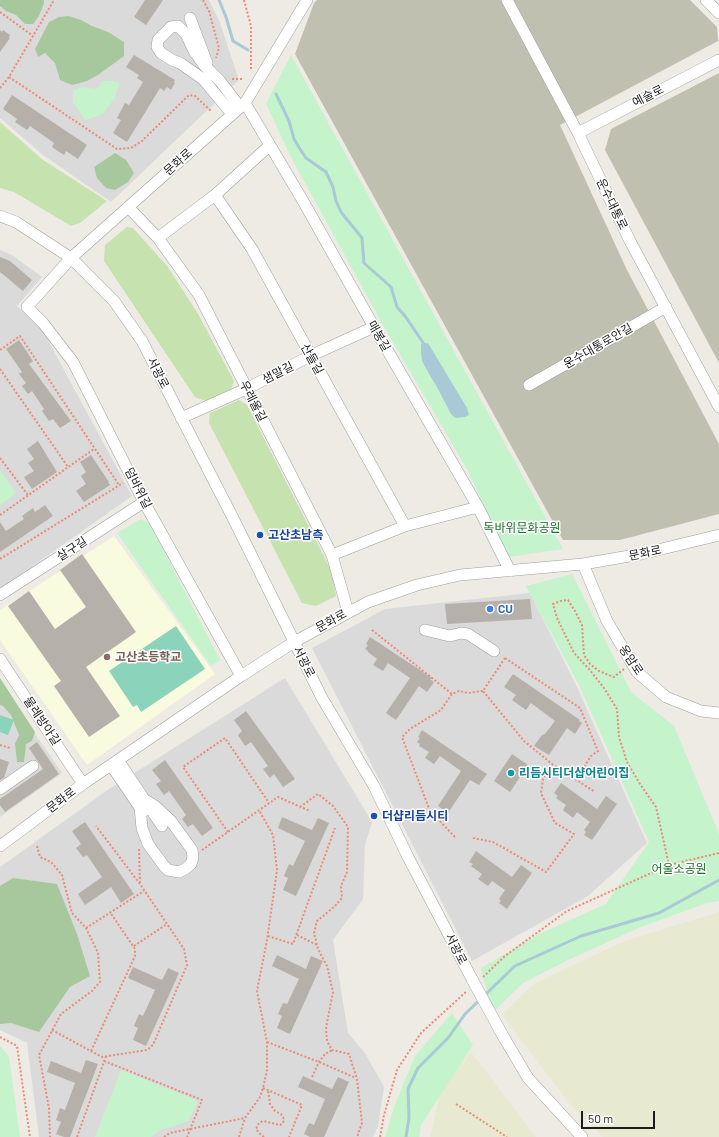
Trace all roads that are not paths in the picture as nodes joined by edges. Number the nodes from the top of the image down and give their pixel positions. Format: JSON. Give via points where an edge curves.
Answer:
{"nodes":[{"id":1,"x":307,"y":0,"type":"edge"},
{"id":2,"x":507,"y":0,"type":"edge"},
{"id":3,"x":706,"y":0,"type":"edge"},
{"id":4,"x":719,"y":13,"type":"edge"},
{"id":5,"x":178,"y":26,"type":"junction"},
{"id":6,"x":719,"y":60,"type":"edge"},
{"id":7,"x":210,"y":71,"type":"junction"},
{"id":8,"x":239,"y":108,"type":"junction"},
{"id":9,"x":578,"y":133,"type":"junction"},
{"id":10,"x":269,"y":146,"type":"junction"},
{"id":11,"x":215,"y":195,"type":"junction"},
{"id":12,"x":128,"y":207,"type":"junction"},
{"id":13,"x":0,"y":216,"type":"edge"},
{"id":14,"x":158,"y":238,"type":"junction"},
{"id":15,"x":71,"y":258,"type":"junction"},
{"id":16,"x":27,"y":307,"type":"joint"},
{"id":17,"x":666,"y":307,"type":"junction"},
{"id":18,"x":374,"y":327,"type":"junction"},
{"id":19,"x":310,"y":356,"type":"junction"},
{"id":20,"x":529,"y":385,"type":"dead end"},
{"id":21,"x":246,"y":388,"type":"junction"},
{"id":22,"x":719,"y":407,"type":"edge"},
{"id":23,"x":181,"y":418,"type":"junction"},
{"id":24,"x":144,"y":502,"type":"junction"},
{"id":25,"x":478,"y":507,"type":"junction"},
{"id":26,"x":405,"y":526,"type":"junction"},
{"id":27,"x":719,"y":535,"type":"edge"},
{"id":28,"x":332,"y":555,"type":"junction"},
{"id":29,"x":583,"y":564,"type":"junction"},
{"id":30,"x":510,"y":570,"type":"junction"},
{"id":31,"x":0,"y":595,"type":"edge"},
{"id":32,"x":348,"y":612,"type":"junction"},
{"id":33,"x":425,"y":630,"type":"dead end"},
{"id":34,"x":294,"y":642,"type":"junction"},
{"id":35,"x":494,"y":651,"type":"road end"},
{"id":36,"x":0,"y":659,"type":"edge"},
{"id":37,"x":241,"y":676,"type":"junction"},
{"id":38,"x":719,"y":713,"type":"edge"},
{"id":39,"x":114,"y":762,"type":"junction"},
{"id":40,"x":33,"y":766,"type":"dead end"},
{"id":41,"x":83,"y":784,"type":"junction"},
{"id":42,"x":0,"y":790,"type":"edge"},
{"id":43,"x":142,"y":803,"type":"junction"},
{"id":44,"x":159,"y":828,"type":"dead end"},
{"id":45,"x":0,"y":846,"type":"edge"},
{"id":46,"x":582,"y":1137,"type":"edge"}],
"edges":[{"from":1,"to":8,"type":"street","name":"문화로"},
{"from":2,"to":9,"type":"street","name":"운수대통로"},
{"from":3,"to":4,"type":"street"},
{"from":5,"to":7,"type":"street"},
{"from":5,"to":7,"type":"street","via":[[190,24],[189,18]]},
{"from":5,"to":8,"type":"street","via":[[171,27],[158,40],[156,47],[172,60],[180,62]]},
{"from":6,"to":9,"type":"street","name":"예술로"},
{"from":7,"to":8,"type":"street"},
{"from":8,"to":10,"type":"street","name":"매봉길"},
{"from":8,"to":12,"type":"street","name":"문화로"},
{"from":9,"to":17,"type":"street","name":"운수대통로"},
{"from":10,"to":11,"type":"street"},
{"from":10,"to":18,"type":"street","name":"매봉길"},
{"from":11,"to":14,"type":"street"},
{"from":11,"to":19,"type":"street","name":"산들길","via":[[252,249]]},
{"from":12,"to":14,"type":"street","name":"우레울길"},
{"from":12,"to":15,"type":"street","name":"문화로"},
{"from":13,"to":15,"type":"street","name":"서광로","via":[[16,222]]},
{"from":14,"to":21,"type":"street","name":"우레울길","via":[[199,295]]},
{"from":15,"to":16,"type":"street","name":"문화로"},
{"from":15,"to":23,"type":"street","name":"서광로","via":[[118,306],[142,341]]},
{"from":16,"to":24,"type":"street","name":"덤바위길","via":[[43,323],[72,362]]},
{"from":17,"to":20,"type":"street","name":"운수대통로안길"},
{"from":17,"to":22,"type":"street","name":"운수대통로"},
{"from":18,"to":19,"type":"street","name":"샘말길"},
{"from":18,"to":25,"type":"street","name":"매봉길"},
{"from":19,"to":21,"type":"street","name":"샘말길"},
{"from":19,"to":26,"type":"street","name":"산들길"},
{"from":21,"to":23,"type":"street","name":"샘말길"},
{"from":21,"to":28,"type":"street","name":"우레울길"},
{"from":23,"to":34,"type":"street","name":"서광로"},
{"from":24,"to":31,"type":"street","name":"살구길"},
{"from":24,"to":37,"type":"street","name":"덤바위길"},
{"from":25,"to":26,"type":"street"},
{"from":25,"to":30,"type":"street","name":"매봉길"},
{"from":26,"to":28,"type":"street"},
{"from":27,"to":29,"type":"street","name":"문화로","via":[[641,554]]},
{"from":28,"to":32,"type":"street","name":"우레울길"},
{"from":29,"to":30,"type":"street","name":"문화로"},
{"from":29,"to":38,"type":"street","name":"옹암로","via":[[607,621],[637,672],[666,697],[701,711]]},
{"from":30,"to":32,"type":"street","name":"문화로","via":[[460,575],[417,584]]},
{"from":32,"to":34,"type":"street","name":"문화로"},
{"from":33,"to":35,"type":"street","via":[[450,636],[468,634]]},
{"from":34,"to":37,"type":"street","name":"문화로"},
{"from":34,"to":46,"type":"street","name":"서광로","bridge":true,"via":[[322,698],[374,786],[503,1036],[528,1078]]},
{"from":36,"to":41,"type":"street","name":"물레방아길"},
{"from":37,"to":39,"type":"street","name":"문화로"},
{"from":39,"to":41,"type":"street","name":"문화로"},
{"from":39,"to":43,"type":"street"},
{"from":40,"to":42,"type":"street"},
{"from":41,"to":45,"type":"street","name":"문화로"},
{"from":43,"to":43,"type":"street","via":[[155,806],[171,821],[192,850],[191,864],[185,869],[179,872],[168,870],[148,844],[144,833]]},
{"from":43,"to":44,"type":"street"}]}
